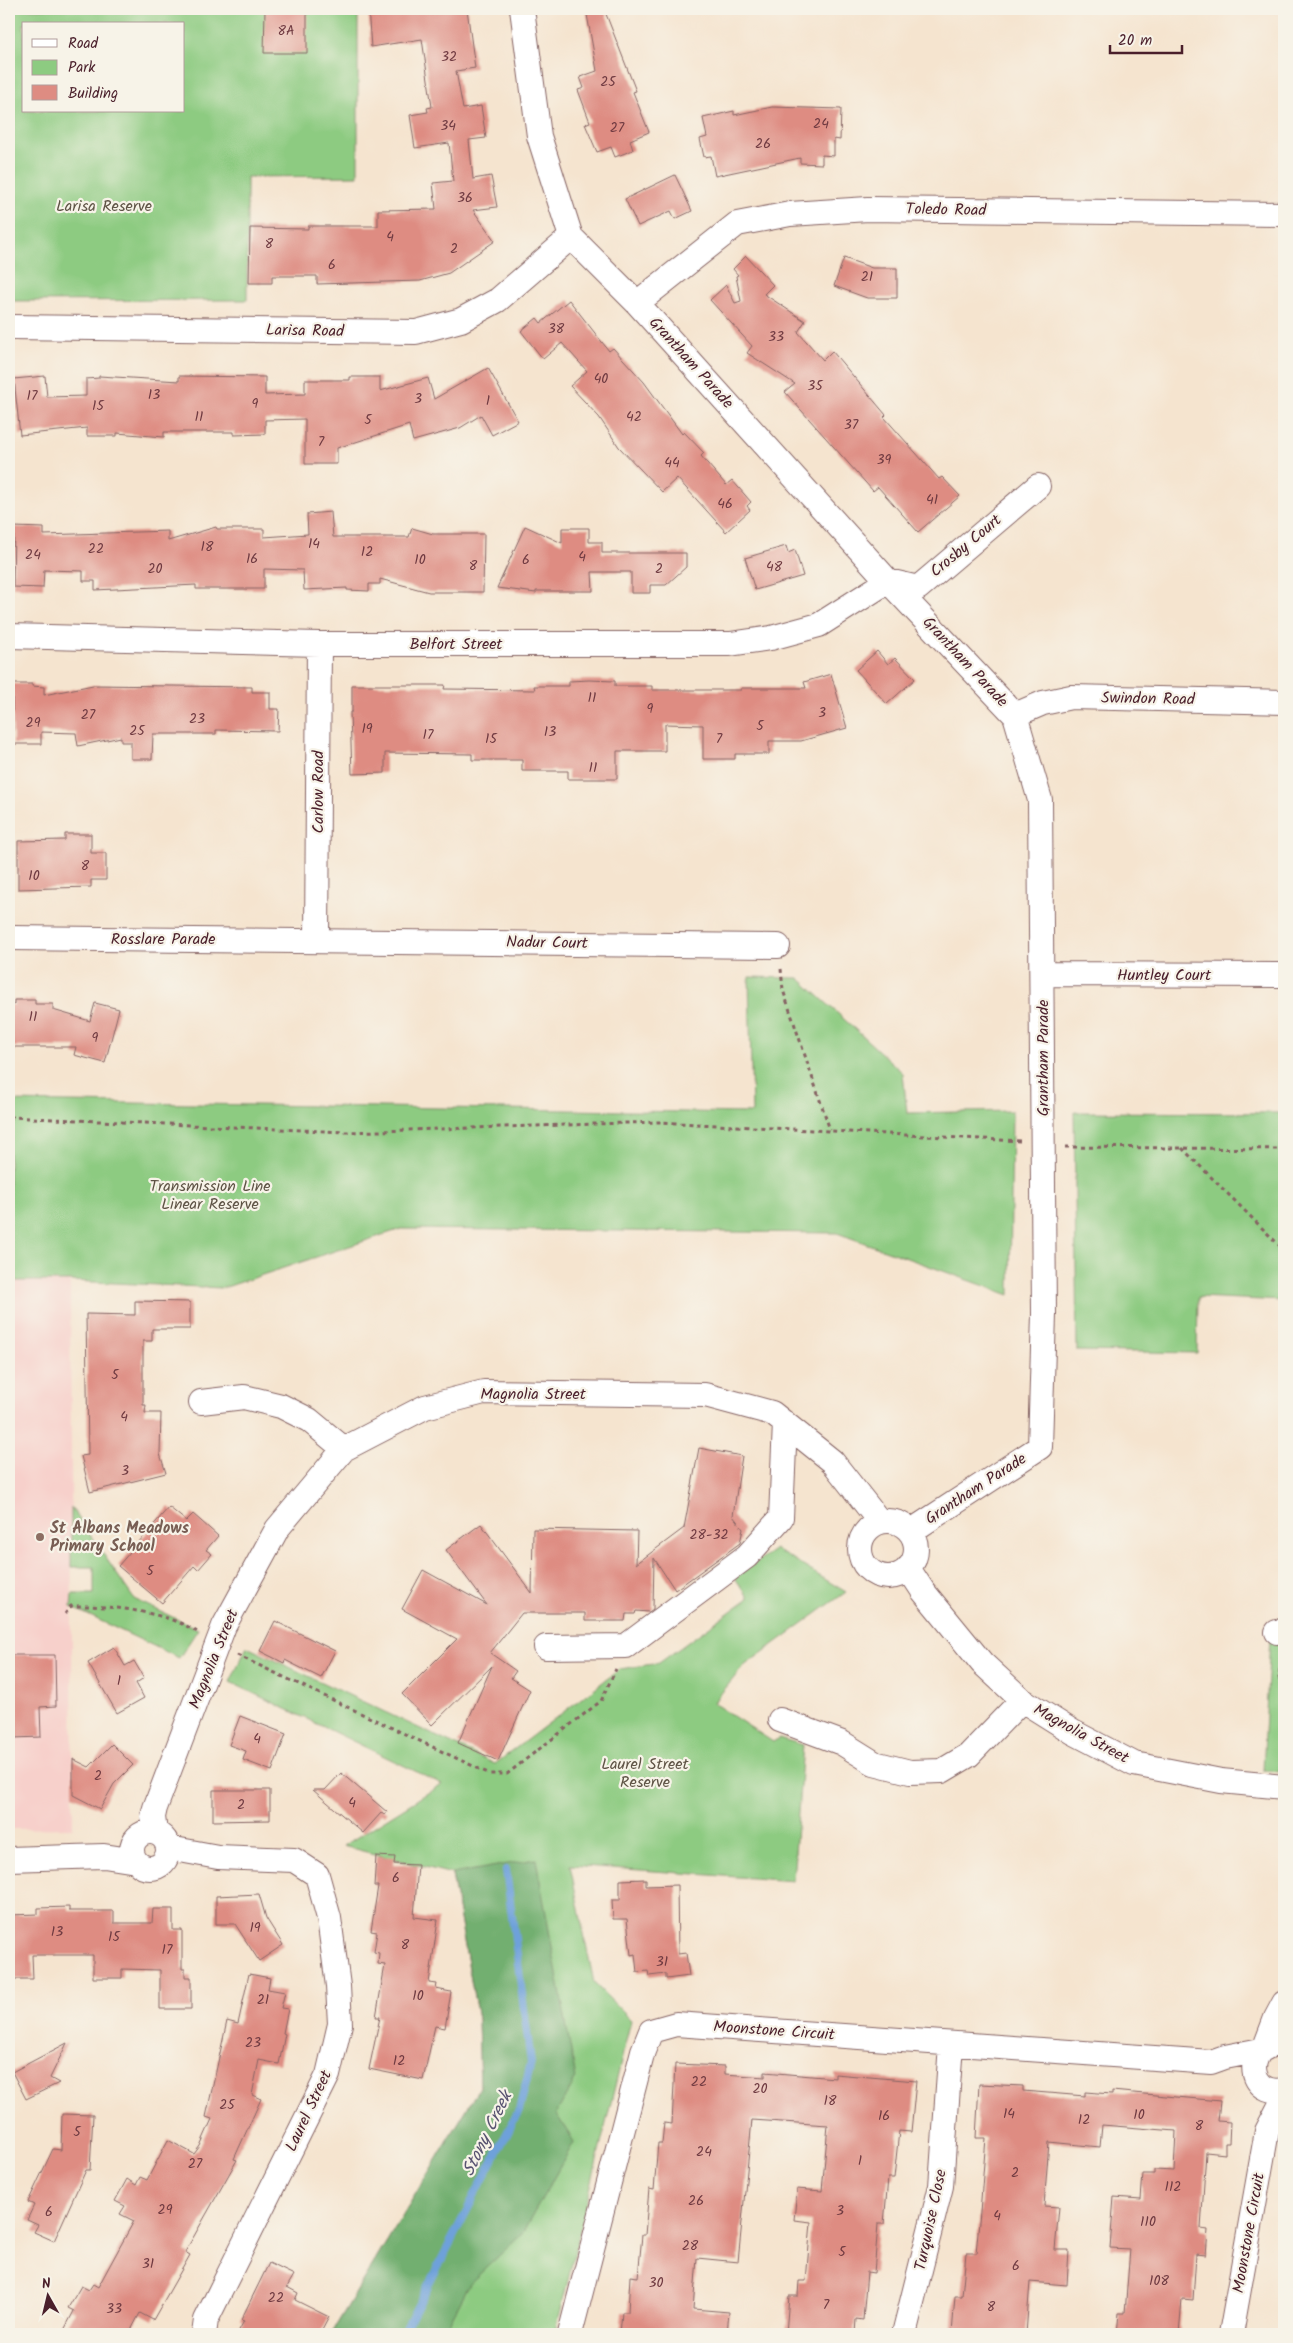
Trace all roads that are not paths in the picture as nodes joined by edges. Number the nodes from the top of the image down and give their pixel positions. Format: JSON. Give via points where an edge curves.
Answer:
{"nodes":[{"id":1,"x":522,"y":9,"type":"edge"},
{"id":2,"x":1284,"y":214,"type":"edge"},
{"id":3,"x":571,"y":238,"type":"junction"},
{"id":4,"x":637,"y":303,"type":"junction"},
{"id":5,"x":9,"y":327,"type":"edge"},
{"id":6,"x":1038,"y":486,"type":"dead end"},
{"id":7,"x":888,"y":581,"type":"junction"},
{"id":8,"x":9,"y":636,"type":"edge"},
{"id":9,"x":319,"y":644,"type":"junction"},
{"id":10,"x":1284,"y":702,"type":"edge"},
{"id":11,"x":1015,"y":716,"type":"junction"},
{"id":12,"x":9,"y":938,"type":"edge"},
{"id":13,"x":317,"y":940,"type":"junction"},
{"id":14,"x":778,"y":946,"type":"road end"},
{"id":15,"x":1043,"y":974,"type":"junction"},
{"id":16,"x":1284,"y":976,"type":"edge"},
{"id":17,"x":201,"y":1402,"type":"dead end"},
{"id":18,"x":784,"y":1423,"type":"junction"},
{"id":19,"x":344,"y":1449,"type":"junction"},
{"id":20,"x":880,"y":1522,"type":"junction"},
{"id":21,"x":910,"y":1532,"type":"junction"},
{"id":22,"x":908,"y":1568,"type":"junction"},
{"id":23,"x":546,"y":1647,"type":"dead end"},
{"id":24,"x":1022,"y":1700,"type":"junction"},
{"id":25,"x":780,"y":1720,"type":"dead end"},
{"id":26,"x":1284,"y":1787,"type":"edge"},
{"id":27,"x":149,"y":1845,"type":"junction"},
{"id":28,"x":9,"y":1859,"type":"edge"},
{"id":29,"x":1284,"y":2003,"type":"edge"},
{"id":30,"x":951,"y":2044,"type":"junction"},
{"id":31,"x":1270,"y":2048,"type":"edge"},
{"id":32,"x":1211,"y":2062,"type":"junction"},
{"id":33,"x":1257,"y":2081,"type":"junction"},
{"id":34,"x":1284,"y":2090,"type":"edge"},
{"id":35,"x":1284,"y":2098,"type":"edge"},
{"id":36,"x":1267,"y":2132,"type":"junction"},
{"id":37,"x":204,"y":2334,"type":"edge"},
{"id":38,"x":570,"y":2334,"type":"edge"},
{"id":39,"x":904,"y":2334,"type":"edge"},
{"id":40,"x":1231,"y":2334,"type":"edge"}],
"edges":[{"from":1,"to":3,"type":"street","name":"Grantham Parade","via":[[539,136]]},
{"from":2,"to":4,"type":"street","name":"Toledo Road","via":[[868,209],[790,214],[737,224]]},
{"from":3,"to":4,"type":"street","name":"Grantham Parade"},
{"from":3,"to":5,"type":"street","name":"Larisa Road","via":[[498,300],[461,320],[416,332]]},
{"from":4,"to":7,"type":"street","name":"Grantham Parade"},
{"from":6,"to":7,"type":"street","name":"Crosby Court","via":[[918,588]]},
{"from":7,"to":9,"type":"street","name":"Belfort Street","via":[[819,625],[771,638],[730,644]]},
{"from":7,"to":11,"type":"street","name":"Grantham Parade"},
{"from":8,"to":9,"type":"street","name":"Belfort Street"},
{"from":9,"to":13,"type":"street","name":"Carlow Road"},
{"from":10,"to":11,"type":"street","name":"Swindon Road","via":[[1071,698],[1043,703]]},
{"from":11,"to":15,"type":"street","name":"Grantham Parade","via":[[1040,800]]},
{"from":12,"to":13,"type":"street","name":"Rosslare Parade"},
{"from":13,"to":14,"type":"street","name":"Nadur Court"},
{"from":15,"to":16,"type":"street","name":"Huntley Court"},
{"from":15,"to":21,"type":"street","name":"Grantham Parade","via":[[1044,1314],[1040,1447]]},
{"from":17,"to":19,"type":"street","via":[[244,1397],[281,1406],[309,1420]]},
{"from":18,"to":19,"type":"street","name":"Magnolia Street","via":[[772,1413],[705,1396],[484,1392],[425,1407]]},
{"from":18,"to":20,"type":"street","name":"Magnolia Street","via":[[832,1461]]},
{"from":18,"to":23,"type":"street","via":[[782,1518],[746,1556],[626,1646]]},
{"from":19,"to":27,"type":"street","name":"Magnolia Street","via":[[277,1529],[224,1626],[155,1808]]},
{"from":20,"to":21,"type":"street","via":[[899,1523]]},
{"from":20,"to":22,"type":"street","via":[[862,1537],[860,1546],[865,1565],[881,1576],[900,1574]]},
{"from":21,"to":22,"type":"street","via":[[916,1550]]},
{"from":22,"to":24,"type":"street","name":"Magnolia Street","via":[[982,1663]]},
{"from":24,"to":25,"type":"street","via":[[969,1755],[942,1771],[910,1772],[874,1763],[842,1743]]},
{"from":24,"to":26,"type":"street","name":"Magnolia Street","via":[[1134,1764],[1220,1780]]},
{"from":27,"to":28,"type":"street","name":"Laurel Street","via":[[104,1856]]},
{"from":27,"to":37,"type":"street","name":"Laurel Street","via":[[218,1857],[294,1860],[317,1875],[329,1918],[338,1986],[340,2024],[328,2075],[206,2320]]},
{"from":29,"to":31,"type":"street","via":[[1276,2018]]},
{"from":30,"to":32,"type":"street","name":"Moonstone Circuit"},
{"from":30,"to":38,"type":"street","name":"Moonstone Circuit","via":[[676,2024],[651,2031],[643,2051]]},
{"from":30,"to":39,"type":"street","name":"Turquoise Close","via":[[941,2186]]},
{"from":31,"to":32,"type":"street","name":"Moonstone Circuit"},
{"from":31,"to":33,"type":"street","via":[[1254,2062]]},
{"from":32,"to":33,"type":"street","name":"Moonstone Circuit"},
{"from":33,"to":34,"type":"street","via":[[1270,2090]]},
{"from":33,"to":36,"type":"street","name":"Moonstone Circuit"},
{"from":35,"to":36,"type":"street","name":"Moonstone Circuit"},
{"from":36,"to":40,"type":"street","name":"Moonstone Circuit"}]}
